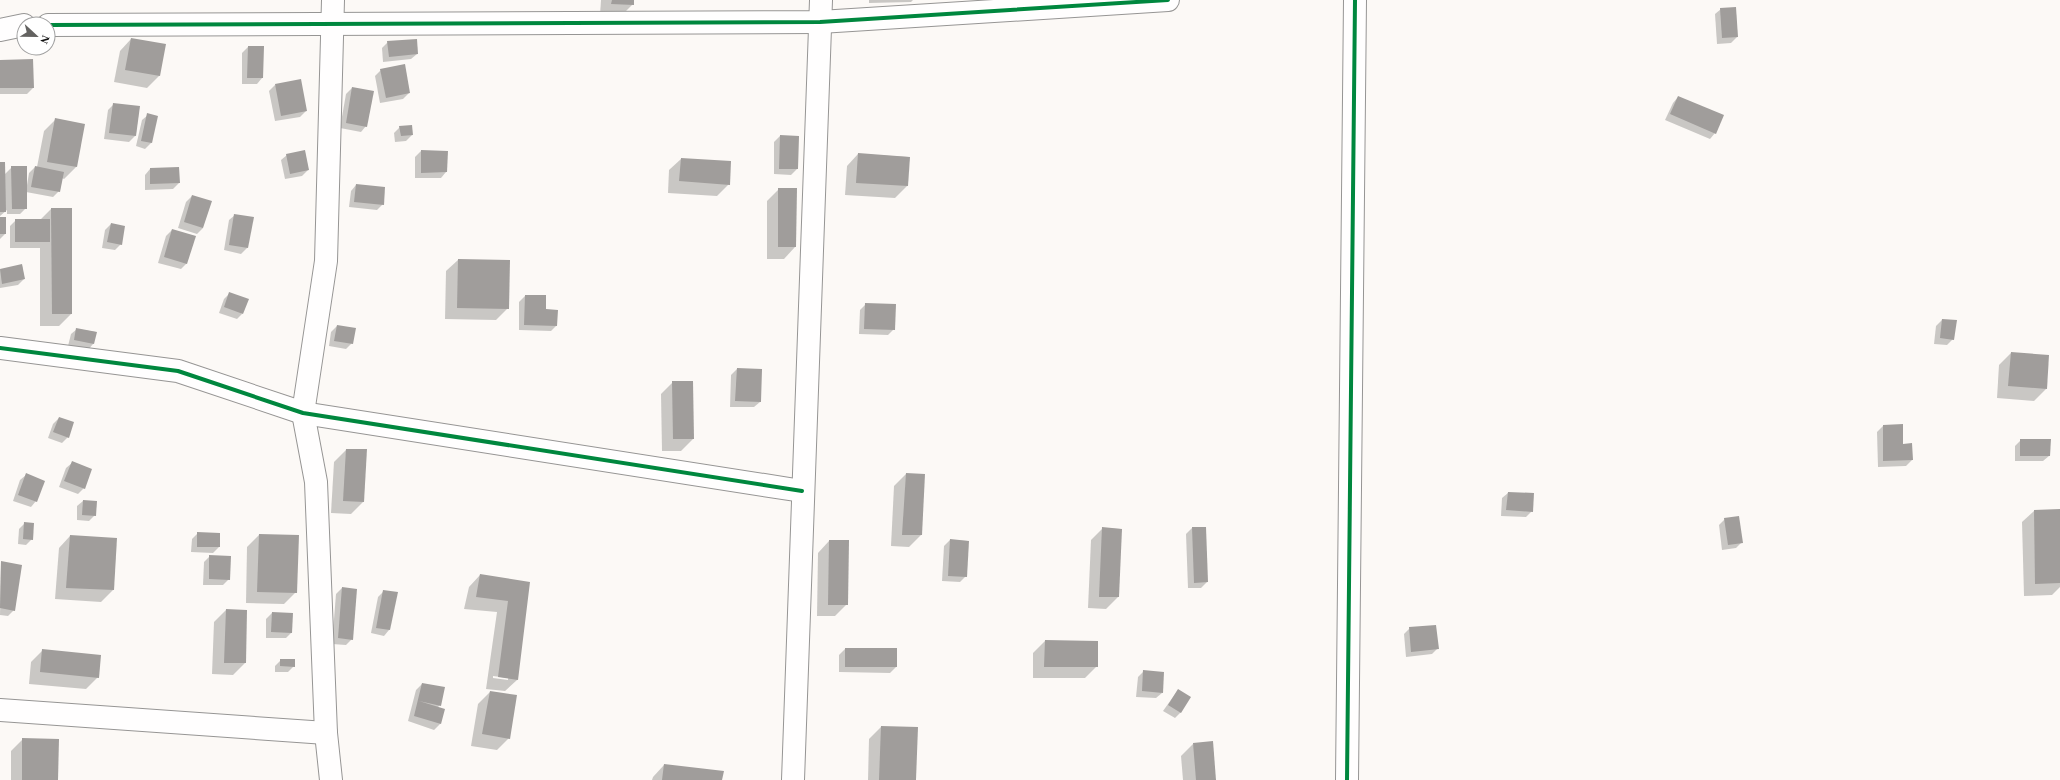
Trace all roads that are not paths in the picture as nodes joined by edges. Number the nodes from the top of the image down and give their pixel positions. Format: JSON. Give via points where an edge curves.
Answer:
{"nodes":[{"id":1,"x":333,"y":0,"type":"edge"},
{"id":2,"x":821,"y":0,"type":"edge"},
{"id":3,"x":1168,"y":0,"type":"edge"},
{"id":4,"x":1355,"y":0,"type":"edge"},
{"id":5,"x":820,"y":22,"type":"junction"},
{"id":6,"x":56,"y":25,"type":"edge"},
{"id":7,"x":334,"y":25,"type":"junction"},
{"id":8,"x":16,"y":27,"type":"edge"},
{"id":9,"x":0,"y":30,"type":"edge"},
{"id":10,"x":0,"y":348,"type":"edge"},
{"id":11,"x":303,"y":413,"type":"junction"},
{"id":12,"x":802,"y":492,"type":"junction"},
{"id":13,"x":0,"y":710,"type":"edge"},
{"id":14,"x":326,"y":733,"type":"junction"},
{"id":15,"x":330,"y":780,"type":"edge"},
{"id":16,"x":793,"y":780,"type":"edge"},
{"id":17,"x":1347,"y":780,"type":"edge"}],
"edges":[{"from":1,"to":7,"type":"street"},
{"from":2,"to":5,"type":"street"},
{"from":3,"to":5,"type":"street"},
{"from":4,"to":17,"type":"street"},
{"from":5,"to":7,"type":"street"},
{"from":5,"to":12,"type":"street"},
{"from":6,"to":7,"type":"street"},
{"from":7,"to":11,"type":"street","via":[[326,261]]},
{"from":8,"to":9,"type":"street"},
{"from":10,"to":11,"type":"street","via":[[178,371]]},
{"from":11,"to":12,"type":"street"},
{"from":11,"to":14,"type":"street","via":[[316,482]]},
{"from":12,"to":16,"type":"street"},
{"from":13,"to":14,"type":"street"},
{"from":14,"to":15,"type":"street"}]}
